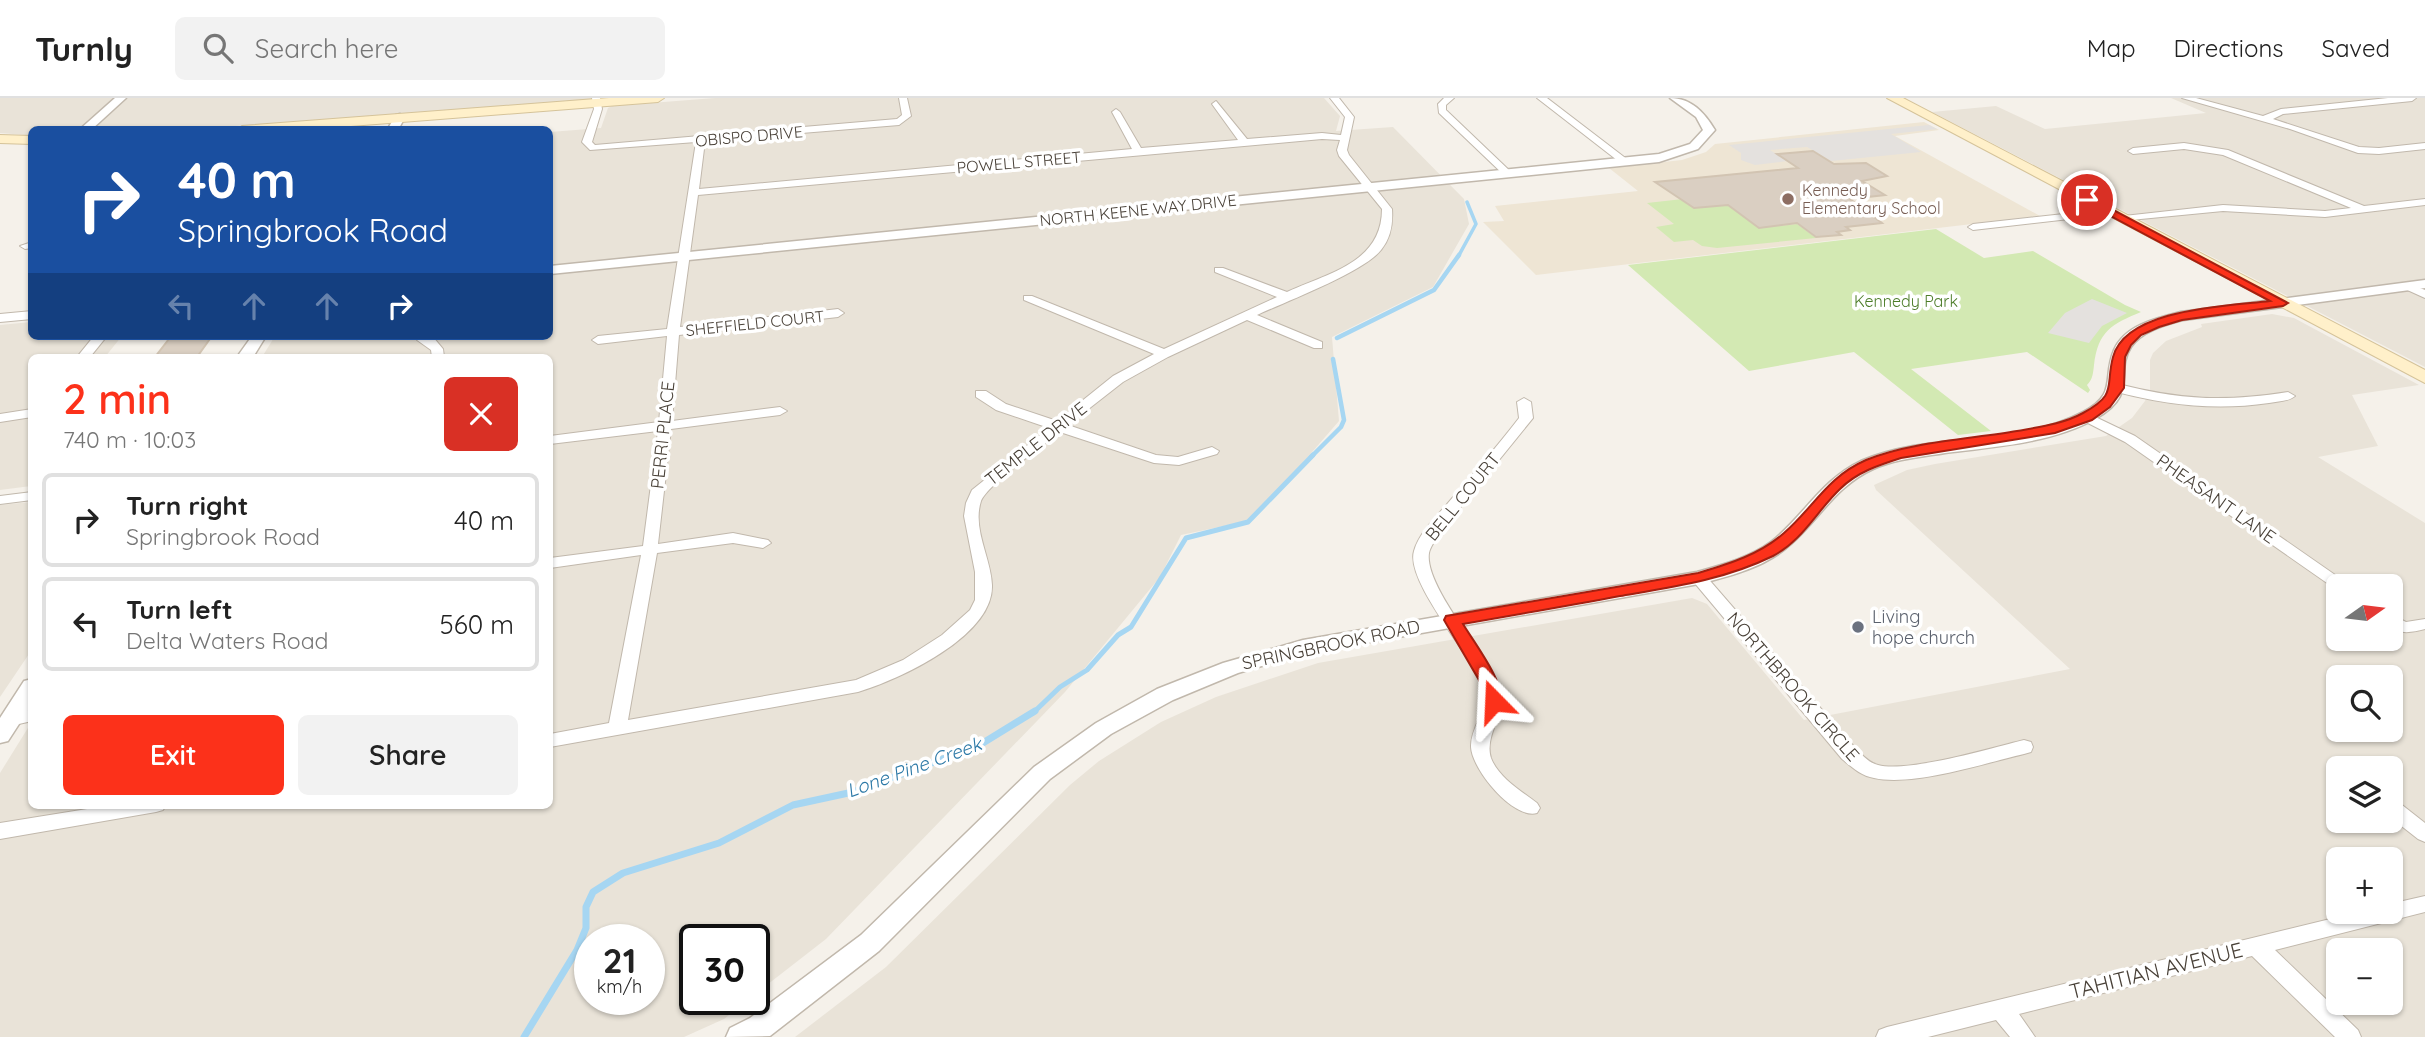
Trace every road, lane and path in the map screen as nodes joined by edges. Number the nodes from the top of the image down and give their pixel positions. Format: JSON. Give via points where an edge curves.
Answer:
{"nodes":[{"id":1,"x":121,"y":98,"type":"edge"},
{"id":2,"x":658,"y":98,"type":"edge"},
{"id":3,"x":904,"y":98,"type":"edge"},
{"id":4,"x":1334,"y":98,"type":"edge"},
{"id":5,"x":1450,"y":98,"type":"edge"},
{"id":6,"x":1541,"y":98,"type":"edge"},
{"id":7,"x":1675,"y":98,"type":"edge"},
{"id":8,"x":1893,"y":98,"type":"edge"},
{"id":9,"x":2186,"y":98,"type":"edge"},
{"id":10,"x":2412,"y":98,"type":"edge"},
{"id":11,"x":596,"y":100,"type":"edge"},
{"id":12,"x":2425,"y":103,"type":"edge"},
{"id":13,"x":1216,"y":104,"type":"dead end"},
{"id":14,"x":1116,"y":112,"type":"dead end"},
{"id":15,"x":400,"y":117,"type":"junction"},
{"id":16,"x":2264,"y":120,"type":"junction"},
{"id":17,"x":88,"y":126,"type":"edge"},
{"id":18,"x":291,"y":126,"type":"edge"},
{"id":19,"x":394,"y":126,"type":"edge"},
{"id":20,"x":1345,"y":138,"type":"junction"},
{"id":21,"x":0,"y":139,"type":"edge"},
{"id":22,"x":701,"y":139,"type":"junction"},
{"id":23,"x":28,"y":140,"type":"edge"},
{"id":24,"x":1244,"y":142,"type":"junction"},
{"id":25,"x":2425,"y":146,"type":"edge"},
{"id":26,"x":1138,"y":151,"type":"junction"},
{"id":27,"x":2133,"y":151,"type":"dead end"},
{"id":28,"x":1625,"y":162,"type":"junction"},
{"id":29,"x":1508,"y":174,"type":"junction"},
{"id":30,"x":1370,"y":187,"type":"junction"},
{"id":31,"x":694,"y":192,"type":"junction"},
{"id":32,"x":2425,"y":202,"type":"edge"},
{"id":33,"x":2362,"y":209,"type":"junction"},
{"id":34,"x":2109,"y":212,"type":"junction"},
{"id":35,"x":2124,"y":219,"type":"junction"},
{"id":36,"x":1973,"y":227,"type":"dead end"},
{"id":37,"x":684,"y":256,"type":"junction"},
{"id":38,"x":553,"y":270,"type":"edge"},
{"id":39,"x":1219,"y":270,"type":"dead end"},
{"id":40,"x":2425,"y":284,"type":"edge"},
{"id":41,"x":2407,"y":286,"type":"junction"},
{"id":42,"x":2425,"y":295,"type":"edge"},
{"id":43,"x":1286,"y":296,"type":"junction"},
{"id":44,"x":1028,"y":298,"type":"dead end"},
{"id":45,"x":2283,"y":303,"type":"junction"},
{"id":46,"x":838,"y":313,"type":"dead end"},
{"id":47,"x":28,"y":315,"type":"edge"},
{"id":48,"x":1247,"y":315,"type":"junction"},
{"id":49,"x":0,"y":318,"type":"edge"},
{"id":50,"x":673,"y":332,"type":"junction"},
{"id":51,"x":98,"y":340,"type":"edge"},
{"id":52,"x":598,"y":340,"type":"dead end"},
{"id":53,"x":1318,"y":345,"type":"dead end"},
{"id":54,"x":86,"y":354,"type":"edge"},
{"id":55,"x":1164,"y":354,"type":"junction"},
{"id":56,"x":2425,"y":377,"type":"edge"},
{"id":57,"x":2118,"y":388,"type":"junction"},
{"id":58,"x":981,"y":394,"type":"dead end"},
{"id":59,"x":2288,"y":396,"type":"dead end"},
{"id":60,"x":1524,"y":402,"type":"dead end"},
{"id":61,"x":780,"y":411,"type":"dead end"},
{"id":62,"x":28,"y":414,"type":"edge"},
{"id":63,"x":2087,"y":417,"type":"junction"},
{"id":64,"x":0,"y":418,"type":"edge"},
{"id":65,"x":665,"y":426,"type":"junction"},
{"id":66,"x":1058,"y":426,"type":"junction"},
{"id":67,"x":553,"y":440,"type":"edge"},
{"id":68,"x":1212,"y":451,"type":"dead end"},
{"id":69,"x":28,"y":496,"type":"edge"},
{"id":70,"x":0,"y":500,"type":"edge"},
{"id":71,"x":764,"y":543,"type":"dead end"},
{"id":72,"x":650,"y":549,"type":"junction"},
{"id":73,"x":553,"y":563,"type":"edge"},
{"id":74,"x":2326,"y":574,"type":"edge"},
{"id":75,"x":1699,"y":578,"type":"junction"},
{"id":76,"x":1452,"y":620,"type":"junction"},
{"id":77,"x":2403,"y":624,"type":"edge"},
{"id":78,"x":2425,"y":624,"type":"edge"},
{"id":79,"x":28,"y":692,"type":"edge"},
{"id":80,"x":28,"y":717,"type":"edge"},
{"id":81,"x":5,"y":727,"type":"edge"},
{"id":82,"x":617,"y":729,"type":"junction"},
{"id":83,"x":553,"y":740,"type":"edge"},
{"id":84,"x":2024,"y":747,"type":"dead end"},
{"id":85,"x":1530,"y":808,"type":"dead end"},
{"id":86,"x":132,"y":809,"type":"edge"},
{"id":87,"x":2403,"y":816,"type":"edge"},
{"id":88,"x":0,"y":831,"type":"edge"},
{"id":89,"x":2425,"y":834,"type":"edge"},
{"id":90,"x":2425,"y":904,"type":"edge"},
{"id":91,"x":2256,"y":946,"type":"junction"},
{"id":92,"x":2001,"y":1009,"type":"junction"},
{"id":93,"x":750,"y":1034,"type":"edge"},
{"id":94,"x":1887,"y":1037,"type":"edge"},
{"id":95,"x":2024,"y":1037,"type":"edge"},
{"id":96,"x":2350,"y":1037,"type":"edge"}],
"edges":[{"from":1,"to":17,"type":"street"},
{"from":2,"to":11,"type":"main road"},
{"from":3,"to":22,"type":"street","name":"OBISPO DRIVE","via":[[904,120]]},
{"from":4,"to":20,"type":"street","name":"TEMPLE DRIVE","via":[[1350,117]]},
{"from":5,"to":29,"type":"street","via":[[1442,104],[1442,111]]},
{"from":6,"to":28,"type":"street"},
{"from":7,"to":28,"type":"street","name":"NORTH KEENE WAY DRIVE","via":[[1707,123],[1704,139],[1690,150]]},
{"from":8,"to":34,"type":"main road"},
{"from":9,"to":16,"type":"street"},
{"from":10,"to":12,"type":"street"},
{"from":10,"to":16,"type":"street","via":[[2281,112]]},
{"from":11,"to":15,"type":"main road"},
{"from":11,"to":22,"type":"street","name":"OBISPO DRIVE","via":[[598,109],[587,142],[593,148]]},
{"from":13,"to":24,"type":"street"},
{"from":14,"to":26,"type":"street"},
{"from":15,"to":18,"type":"main road"},
{"from":15,"to":19,"type":"street"},
{"from":16,"to":25,"type":"street","via":[[2358,150]]},
{"from":20,"to":24,"type":"street","name":"POWELL STREET"},
{"from":20,"to":30,"type":"street","name":"TEMPLE DRIVE","via":[[1344,156]]},
{"from":21,"to":23,"type":"main road"},
{"from":22,"to":31,"type":"street","name":"PERRI PLACE"},
{"from":24,"to":26,"type":"street","name":"POWELL STREET"},
{"from":26,"to":31,"type":"street","name":"POWELL STREET"},
{"from":27,"to":33,"type":"street","via":[[2184,146],[2225,152]]},
{"from":28,"to":29,"type":"street","name":"NORTH KEENE WAY DRIVE"},
{"from":29,"to":30,"type":"street","name":"NORTH KEENE WAY DRIVE"},
{"from":30,"to":37,"type":"street","name":"NORTH KEENE WAY DRIVE"},
{"from":30,"to":43,"type":"street","name":"TEMPLE DRIVE","via":[[1387,209],[1378,250]]},
{"from":31,"to":37,"type":"street","name":"PERRI PLACE"},
{"from":32,"to":33,"type":"street"},
{"from":33,"to":35,"type":"street","via":[[2315,214],[2223,208]]},
{"from":34,"to":35,"type":"main road"},
{"from":34,"to":36,"type":"street"},
{"from":35,"to":45,"type":"main road"},
{"from":37,"to":38,"type":"street","name":"NORTH KEENE WAY DRIVE"},
{"from":37,"to":50,"type":"street","name":"PERRI PLACE"},
{"from":39,"to":43,"type":"street"},
{"from":40,"to":41,"type":"street"},
{"from":41,"to":42,"type":"street"},
{"from":41,"to":45,"type":"street"},
{"from":43,"to":48,"type":"street","name":"TEMPLE DRIVE"},
{"from":44,"to":55,"type":"street"},
{"from":45,"to":56,"type":"main road"},
{"from":45,"to":57,"type":"street","via":[[2181,316],[2138,332],[2125,343],[2119,357]]},
{"from":46,"to":50,"type":"street","name":"SHEFFIELD COURT"},
{"from":47,"to":49,"type":"street"},
{"from":48,"to":53,"type":"street"},
{"from":48,"to":55,"type":"street","name":"TEMPLE DRIVE"},
{"from":50,"to":52,"type":"street","name":"SHEFFIELD COURT"},
{"from":50,"to":65,"type":"street","name":"PERRI PLACE"},
{"from":51,"to":54,"type":"street"},
{"from":55,"to":66,"type":"street","name":"TEMPLE DRIVE","via":[[1118,379]]},
{"from":57,"to":59,"type":"street","via":[[2202,405]]},
{"from":57,"to":63,"type":"street","name":"SPRINGBROOK ROAD"},
{"from":58,"to":66,"type":"street","via":[[1001,407]]},
{"from":60,"to":76,"type":"street","name":"BELL COURT","via":[[1526,418],[1432,531],[1421,552],[1424,573]]},
{"from":61,"to":65,"type":"street"},
{"from":62,"to":64,"type":"street"},
{"from":63,"to":74,"type":"street","name":"PHEASANT LANE","via":[[2130,439]]},
{"from":63,"to":75,"type":"street","name":"SPRINGBROOK ROAD","via":[[2055,429],[1899,454],[1875,462],[1836,485],[1774,549]]},
{"from":65,"to":67,"type":"street"},
{"from":65,"to":72,"type":"street","name":"PERRI PLACE"},
{"from":66,"to":68,"type":"street","via":[[1154,459],[1179,461]]},
{"from":66,"to":82,"type":"street","name":"TEMPLE DRIVE","via":[[992,478],[972,500],[983,599],[964,627],[879,680]]},
{"from":69,"to":70,"type":"street"},
{"from":71,"to":72,"type":"street","via":[[733,538]]},
{"from":72,"to":73,"type":"street"},
{"from":72,"to":82,"type":"street","name":"PERRI PLACE"},
{"from":75,"to":76,"type":"street","name":"SPRINGBROOK ROAD"},
{"from":75,"to":84,"type":"street","name":"NORTHBROOK CIRCLE","via":[[1863,766],[1875,772],[1906,771]]},
{"from":76,"to":85,"type":"street","name":"BELL COURT","via":[[1492,687],[1491,716],[1478,749],[1485,766]]},
{"from":76,"to":93,"type":"street","name":"SPRINGBROOK ROAD","via":[[1252,659],[1188,682],[1103,726],[1042,773],[870,943]]},
{"from":77,"to":78,"type":"street"},
{"from":79,"to":81,"type":"street"},
{"from":80,"to":81,"type":"street"},
{"from":82,"to":83,"type":"street","name":"TEMPLE DRIVE"},
{"from":86,"to":88,"type":"street"},
{"from":87,"to":89,"type":"street"},
{"from":90,"to":91,"type":"street","name":"TAHITIAN AVENUE"},
{"from":91,"to":92,"type":"street","name":"TAHITIAN AVENUE"},
{"from":91,"to":96,"type":"street"},
{"from":92,"to":94,"type":"street","name":"TAHITIAN AVENUE"},
{"from":92,"to":95,"type":"street"}]}
